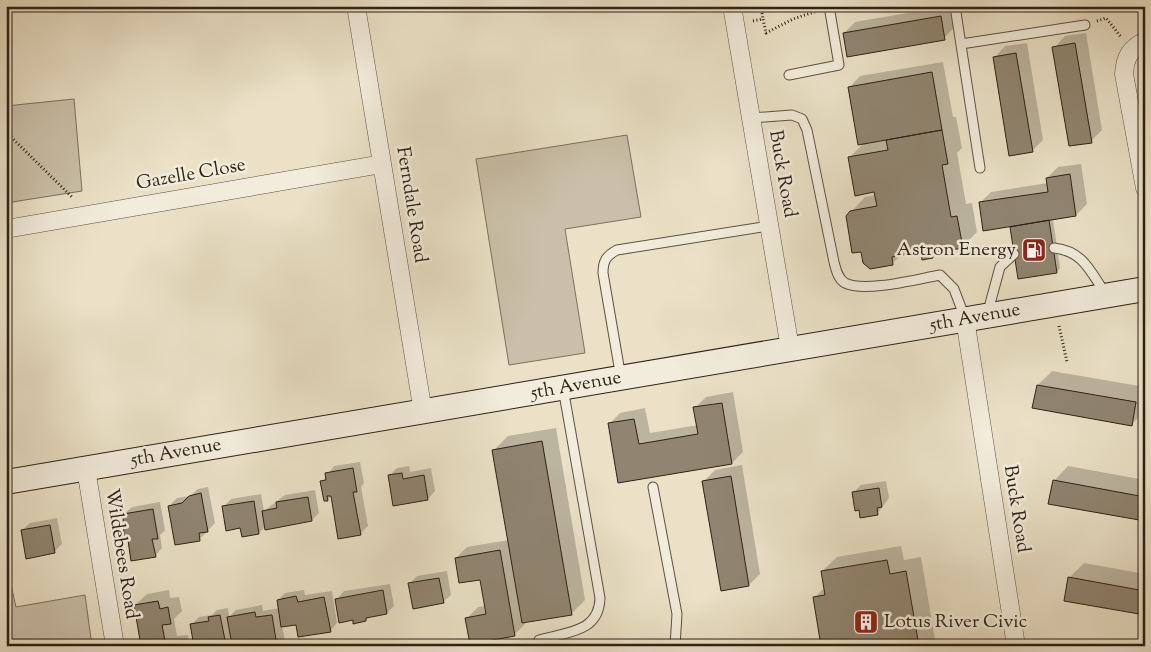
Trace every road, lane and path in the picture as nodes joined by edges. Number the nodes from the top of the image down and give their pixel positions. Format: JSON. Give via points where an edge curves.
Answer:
{"nodes":[{"id":1,"x":356,"y":6,"type":"edge"},
{"id":2,"x":761,"y":6,"type":"edge"},
{"id":3,"x":955,"y":6,"type":"edge"},
{"id":4,"x":825,"y":8,"type":"edge"},
{"id":5,"x":733,"y":15,"type":"edge"},
{"id":6,"x":763,"y":19,"type":"junction"},
{"id":7,"x":1085,"y":26,"type":"joint"},
{"id":8,"x":961,"y":44,"type":"junction"},
{"id":9,"x":1138,"y":45,"type":"edge"},
{"id":10,"x":789,"y":75,"type":"dead end"},
{"id":11,"x":751,"y":118,"type":"junction"},
{"id":12,"x":6,"y":132,"type":"edge"},
{"id":13,"x":1142,"y":155,"type":"edge"},
{"id":14,"x":382,"y":164,"type":"junction"},
{"id":15,"x":980,"y":168,"type":"dead end"},
{"id":16,"x":1145,"y":188,"type":"edge"},
{"id":17,"x":89,"y":214,"type":"junction"},
{"id":18,"x":769,"y":226,"type":"junction"},
{"id":19,"x":6,"y":229,"type":"edge"},
{"id":20,"x":1054,"y":248,"type":"dead end"},
{"id":21,"x":1014,"y":254,"type":"dead end"},
{"id":22,"x":1145,"y":289,"type":"edge"},
{"id":23,"x":1107,"y":295,"type":"junction"},
{"id":24,"x":1055,"y":304,"type":"junction"},
{"id":25,"x":976,"y":317,"type":"junction"},
{"id":26,"x":790,"y":348,"type":"junction"},
{"id":27,"x":1067,"y":362,"type":"dead end"},
{"id":28,"x":1140,"y":373,"type":"dead end"},
{"id":29,"x":621,"y":378,"type":"junction"},
{"id":30,"x":1145,"y":385,"type":"edge"},
{"id":31,"x":563,"y":388,"type":"junction"},
{"id":32,"x":423,"y":412,"type":"junction"},
{"id":33,"x":86,"y":469,"type":"junction"},
{"id":34,"x":6,"y":482,"type":"edge"},
{"id":35,"x":653,"y":487,"type":"dead end"},
{"id":36,"x":539,"y":640,"type":"dead end"},
{"id":37,"x":115,"y":646,"type":"edge"},
{"id":38,"x":675,"y":646,"type":"edge"},
{"id":39,"x":1016,"y":646,"type":"edge"}],
"edges":[{"from":1,"to":14,"type":"street","name":"Ferndale Road"},
{"from":2,"to":6,"type":"path"},
{"from":3,"to":8,"type":"lane"},
{"from":4,"to":6,"type":"path","via":[[766,33]]},
{"from":4,"to":10,"type":"lane","via":[[838,65]]},
{"from":5,"to":6,"type":"path"},
{"from":5,"to":11,"type":"street","name":"Buck Road"},
{"from":7,"to":8,"type":"lane"},
{"from":7,"to":9,"type":"path","via":[[1106,18]]},
{"from":8,"to":15,"type":"lane"},
{"from":9,"to":13,"type":"street","via":[[1125,61],[1124,74]]},
{"from":11,"to":18,"type":"street","name":"Buck Road"},
{"from":11,"to":25,"type":"lane","via":[[792,115],[802,120],[807,130],[834,262],[844,282],[863,286],[940,276]]},
{"from":12,"to":17,"type":"path"},
{"from":13,"to":16,"type":"street"},
{"from":14,"to":17,"type":"street","name":"Gazelle Close"},
{"from":14,"to":32,"type":"street","name":"Ferndale Road"},
{"from":17,"to":19,"type":"street","name":"Gazelle Close"},
{"from":18,"to":26,"type":"street","name":"Buck Road"},
{"from":18,"to":29,"type":"lane","via":[[608,254],[603,262],[603,273]]},
{"from":20,"to":23,"type":"lane","via":[[1074,253]]},
{"from":21,"to":25,"type":"lane","via":[[1000,267]]},
{"from":22,"to":23,"type":"main road","name":"5th Avenue"},
{"from":23,"to":24,"type":"main road","name":"5th Avenue"},
{"from":24,"to":25,"type":"main road","name":"5th Avenue"},
{"from":24,"to":27,"type":"path"},
{"from":25,"to":26,"type":"main road","name":"5th Avenue"},
{"from":25,"to":39,"type":"street","name":"Buck Road"},
{"from":26,"to":29,"type":"main road","name":"5th Avenue"},
{"from":28,"to":30,"type":"path"},
{"from":29,"to":31,"type":"main road","name":"5th Avenue"},
{"from":31,"to":32,"type":"main road","name":"5th Avenue"},
{"from":31,"to":36,"type":"lane","via":[[600,610],[596,620],[585,627]]},
{"from":32,"to":33,"type":"main road","name":"5th Avenue"},
{"from":33,"to":34,"type":"main road","name":"5th Avenue"},
{"from":33,"to":37,"type":"street","name":"Wildebees Road"},
{"from":35,"to":38,"type":"lane","via":[[677,614]]}]}
